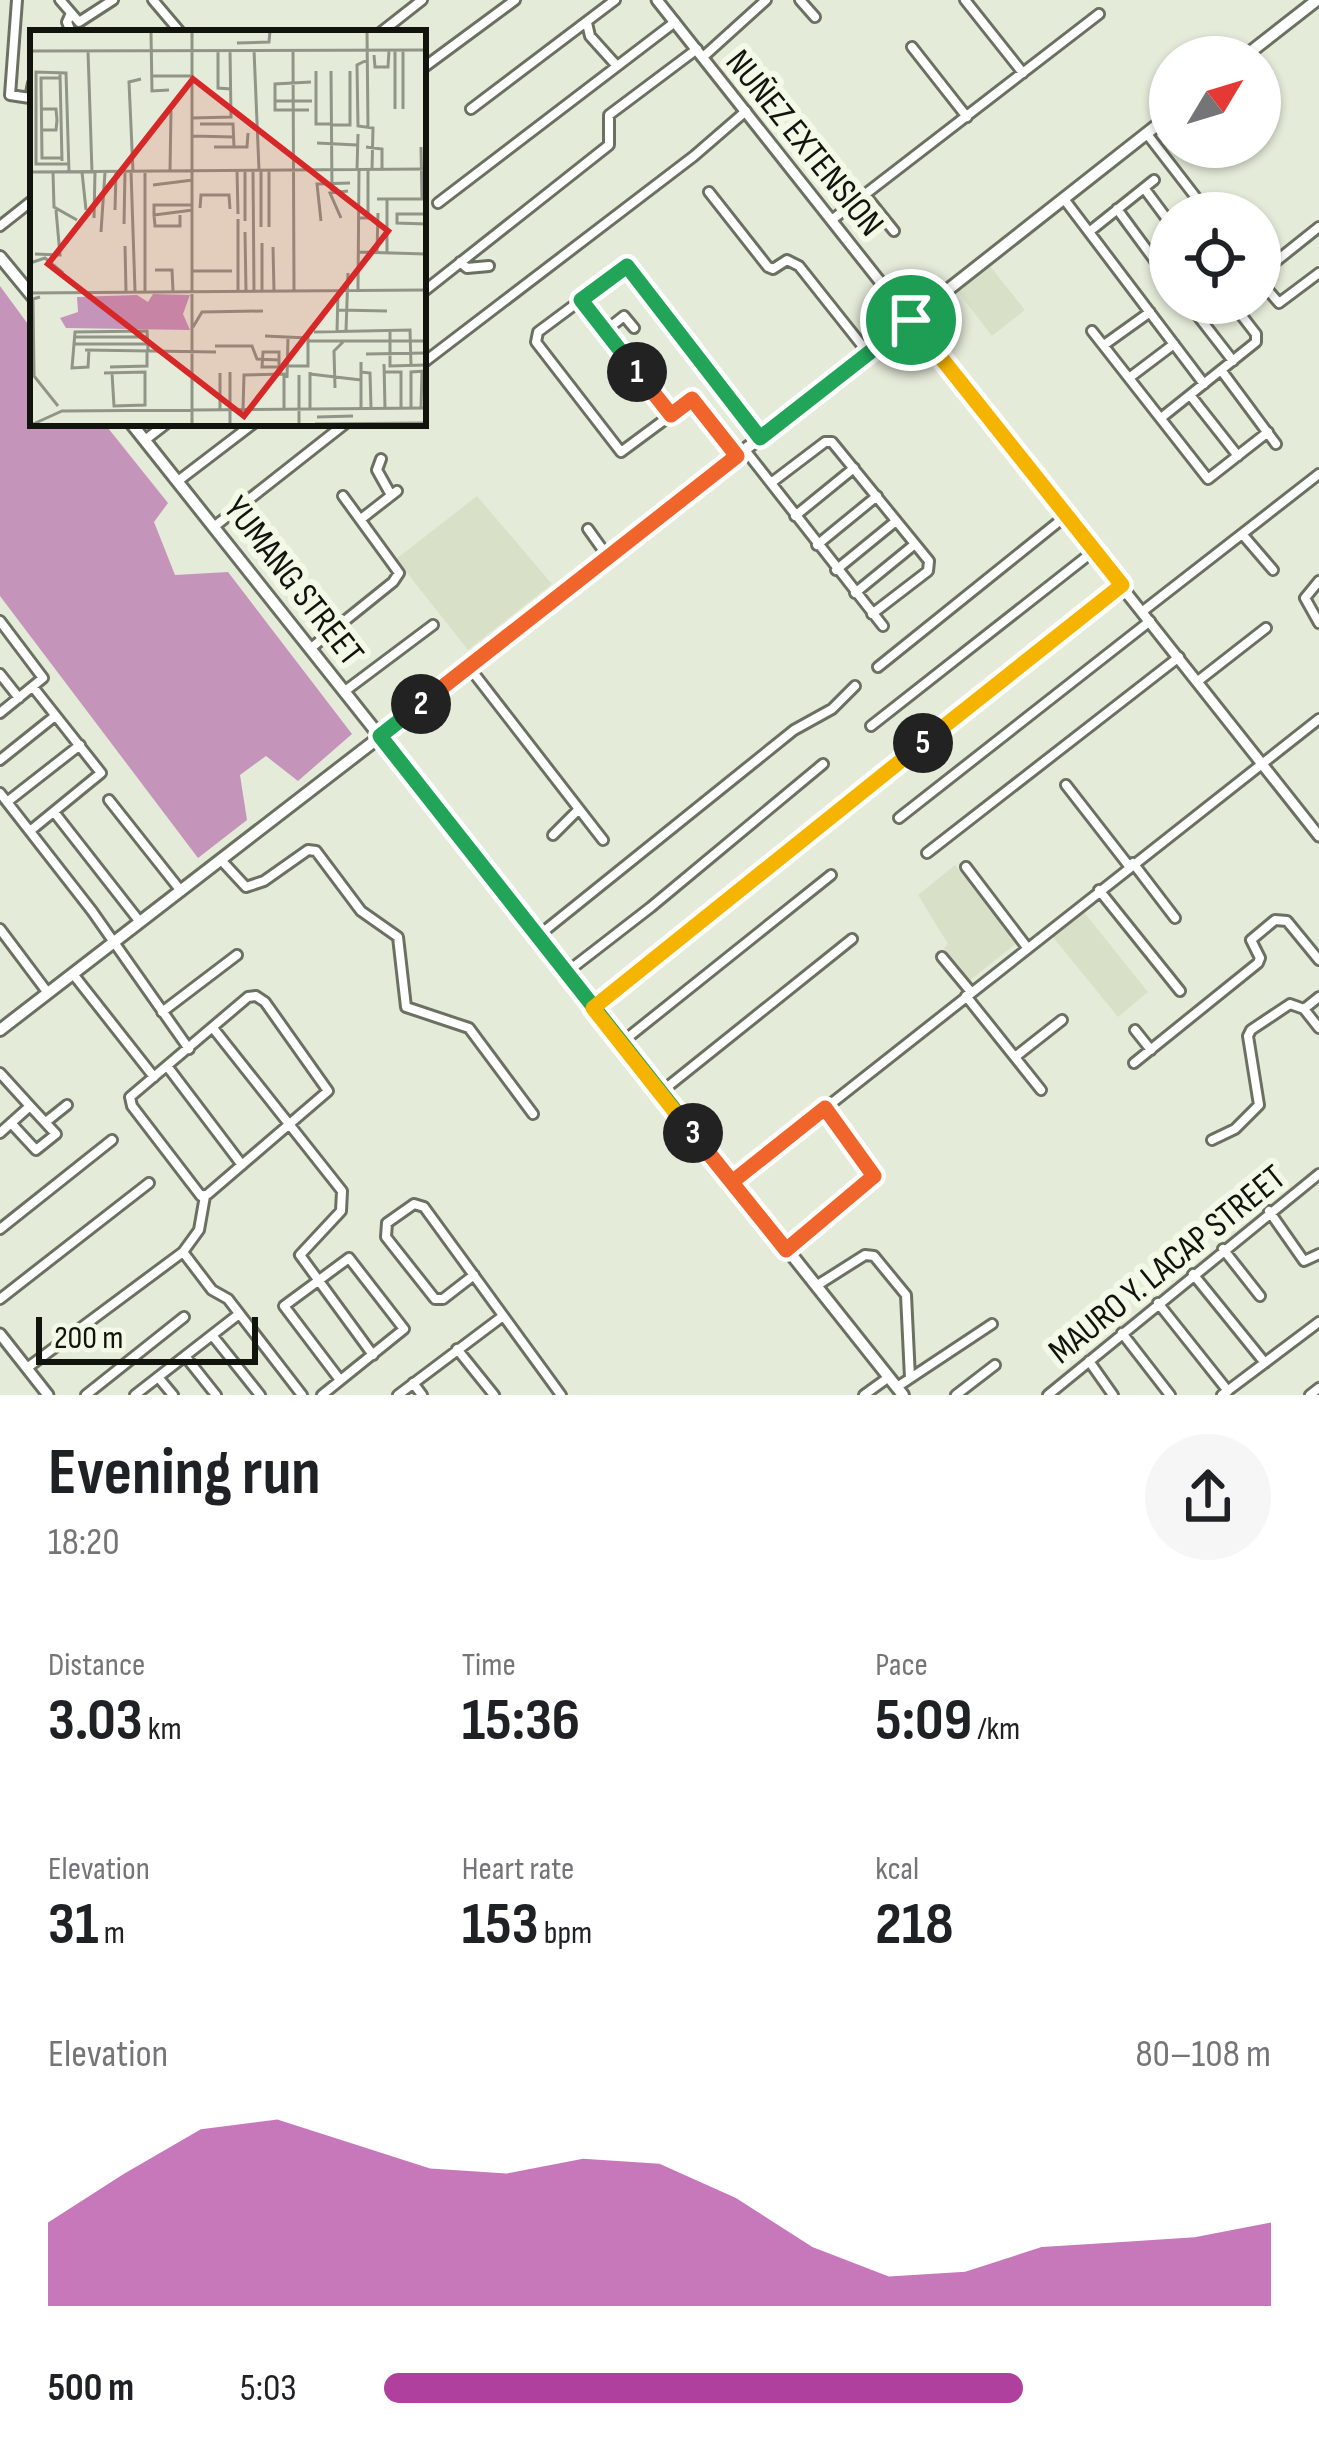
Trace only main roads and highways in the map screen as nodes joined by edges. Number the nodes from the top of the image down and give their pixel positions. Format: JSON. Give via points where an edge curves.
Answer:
{"nodes":[{"id":1,"x":1317,"y":0,"type":"edge"},
{"id":2,"x":1271,"y":36,"type":"edge"},
{"id":3,"x":1149,"y":132,"type":"edge"},
{"id":4,"x":0,"y":257,"type":"edge"},
{"id":5,"x":30,"y":294,"type":"edge"},
{"id":6,"x":133,"y":426,"type":"edge"},
{"id":7,"x":380,"y":736,"type":"junction"},
{"id":8,"x":0,"y":1030,"type":"edge"},
{"id":9,"x":896,"y":1386,"type":"edge"}],
"edges":[{"from":1,"to":2,"type":"main road"},
{"from":3,"to":7,"type":"main road"},
{"from":4,"to":5,"type":"main road"},
{"from":6,"to":7,"type":"main road","name":"YUMANG STREET"},
{"from":7,"to":8,"type":"main road"},
{"from":7,"to":9,"type":"main road","name":"YUMANG STREET"}]}
